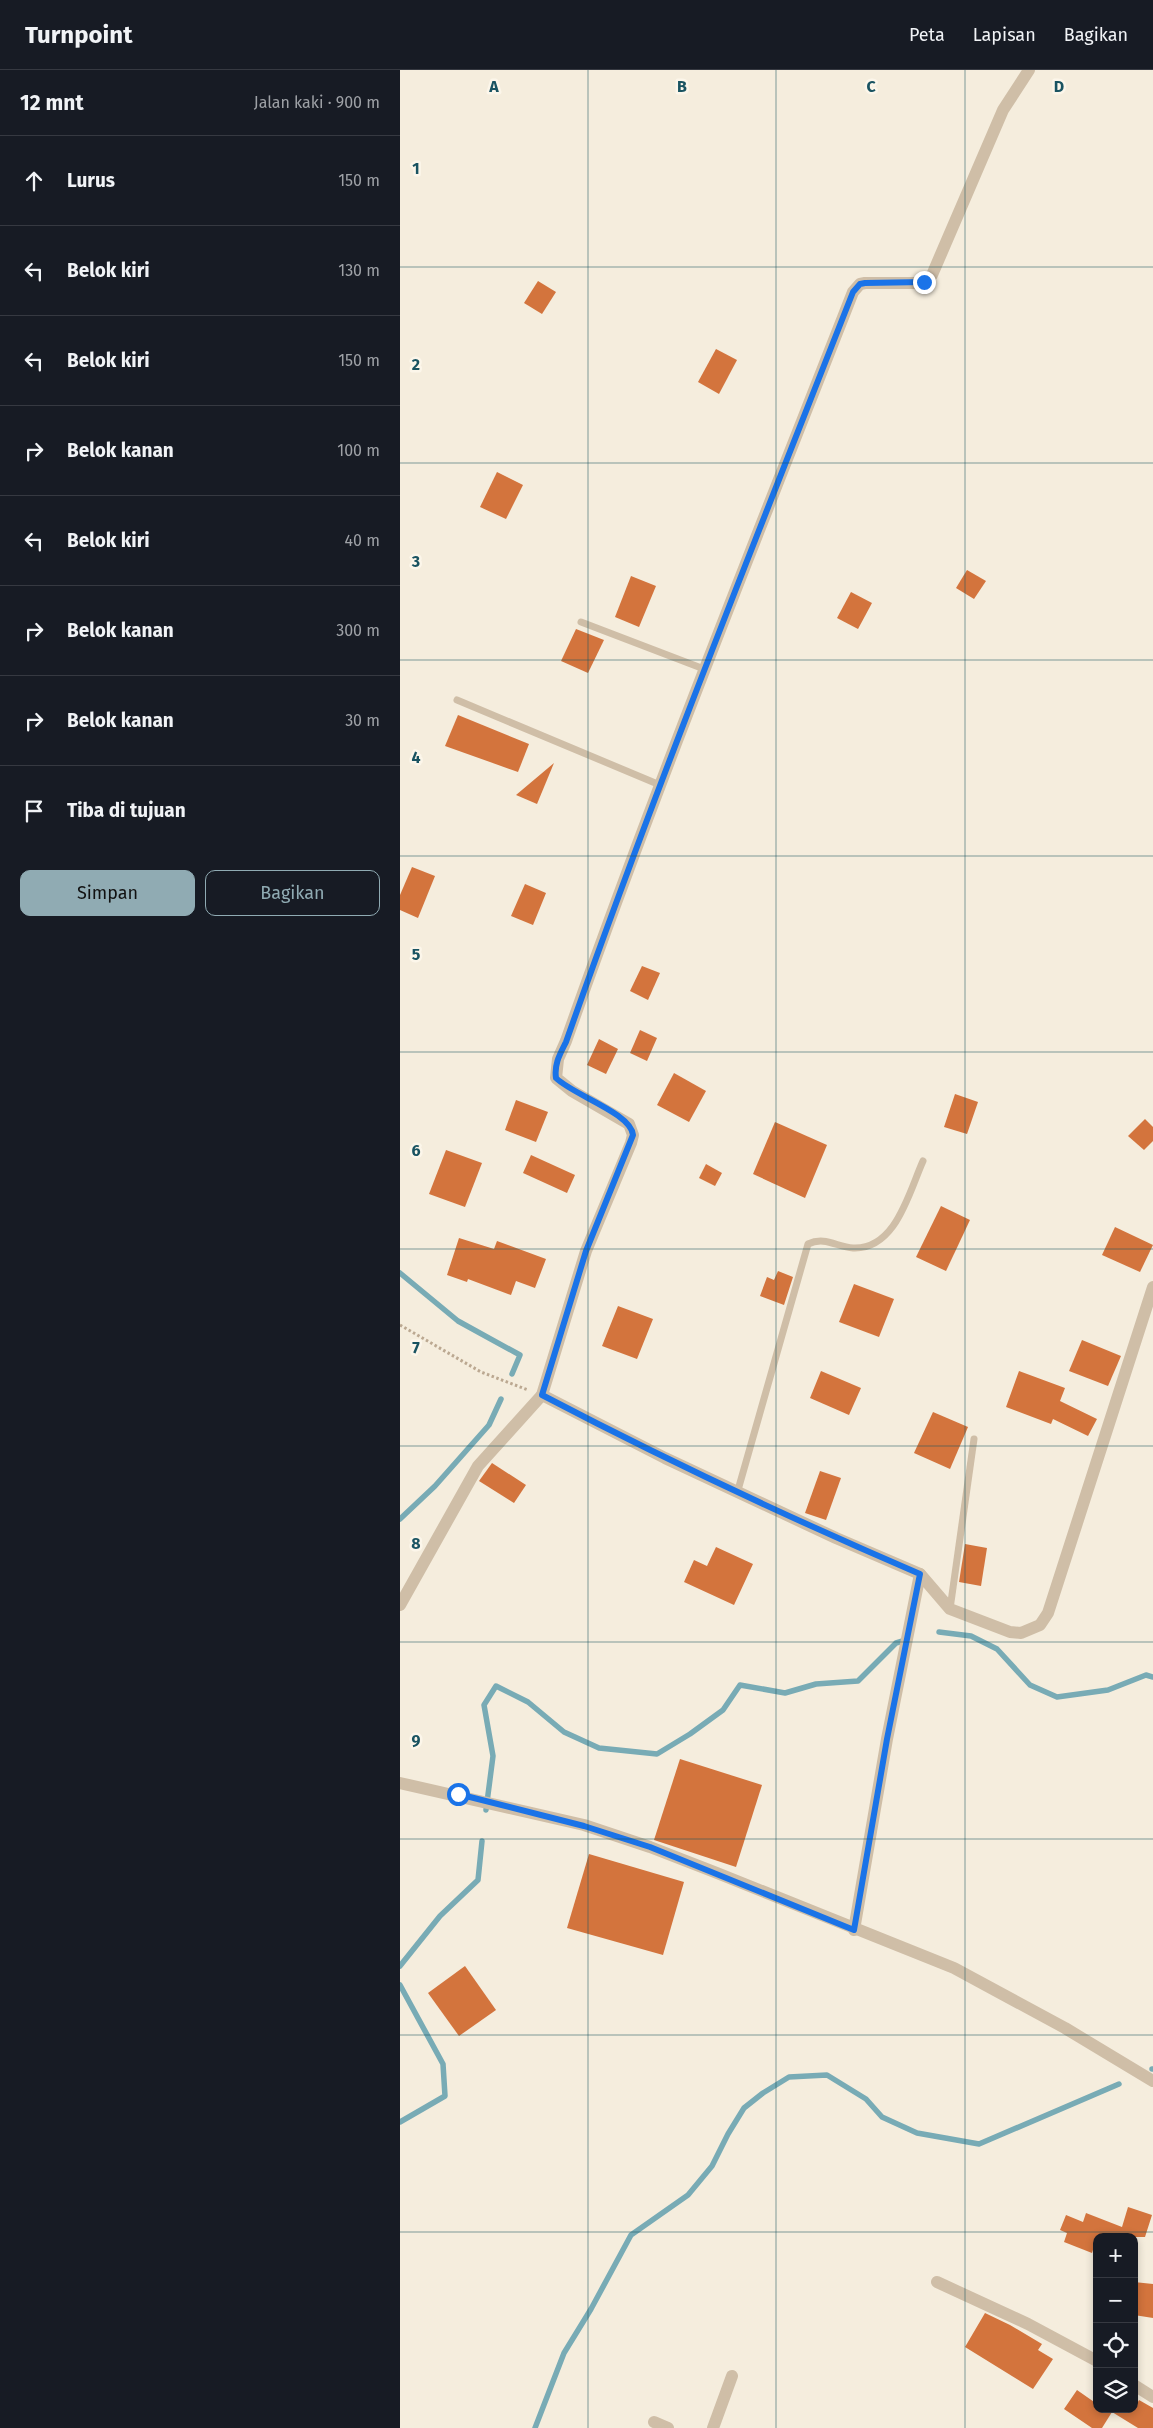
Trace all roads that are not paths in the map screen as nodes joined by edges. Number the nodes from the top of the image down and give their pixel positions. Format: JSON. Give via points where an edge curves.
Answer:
{"nodes":[{"id":1,"x":1029,"y":70,"type":"edge"},
{"id":2,"x":581,"y":622,"type":"dead end"},
{"id":3,"x":704,"y":669,"type":"junction"},
{"id":4,"x":457,"y":700,"type":"dead end"},
{"id":5,"x":660,"y":785,"type":"junction"},
{"id":6,"x":923,"y":1161,"type":"dead end"},
{"id":7,"x":1153,"y":1287,"type":"edge"},
{"id":8,"x":542,"y":1395,"type":"junction"},
{"id":9,"x":974,"y":1439,"type":"dead end"},
{"id":10,"x":738,"y":1490,"type":"junction"},
{"id":11,"x":920,"y":1574,"type":"junction"},
{"id":12,"x":400,"y":1605,"type":"edge"},
{"id":13,"x":950,"y":1610,"type":"junction"},
{"id":14,"x":400,"y":1782,"type":"edge"},
{"id":15,"x":854,"y":1930,"type":"junction"},
{"id":16,"x":1153,"y":2081,"type":"edge"},
{"id":17,"x":937,"y":2282,"type":"dead end"},
{"id":18,"x":1093,"y":2359,"type":"edge"},
{"id":19,"x":732,"y":2376,"type":"dead end"},
{"id":20,"x":1138,"y":2388,"type":"edge"},
{"id":21,"x":1153,"y":2397,"type":"edge"},
{"id":22,"x":654,"y":2422,"type":"dead end"},
{"id":23,"x":668,"y":2428,"type":"edge"},
{"id":24,"x":713,"y":2428,"type":"edge"}],
"edges":[{"from":1,"to":3,"type":"street","via":[[1003,110],[932,275],[917,283],[860,284],[853,292]]},
{"from":2,"to":3,"type":"lane"},
{"from":3,"to":5,"type":"street"},
{"from":4,"to":5,"type":"lane"},
{"from":5,"to":8,"type":"street","via":[[555,1071],[556,1078],[572,1091],[621,1117],[629,1124],[633,1135],[586,1251]]},
{"from":6,"to":10,"type":"lane","via":[[892,1230],[883,1239],[853,1248],[822,1240],[808,1244]]},
{"from":7,"to":13,"type":"street","via":[[1048,1612],[1040,1625],[1022,1633],[1010,1632]]},
{"from":8,"to":10,"type":"street","via":[[665,1458]]},
{"from":8,"to":12,"type":"street","via":[[478,1466]]},
{"from":9,"to":13,"type":"lane"},
{"from":10,"to":11,"type":"street","via":[[836,1538]]},
{"from":11,"to":13,"type":"street"},
{"from":11,"to":15,"type":"street"},
{"from":14,"to":15,"type":"street","via":[[594,1828],[708,1869]]},
{"from":15,"to":16,"type":"street","via":[[954,1968],[1065,2028]]},
{"from":17,"to":18,"type":"street","via":[[1028,2324]]},
{"from":19,"to":24,"type":"street"},
{"from":20,"to":21,"type":"street"},
{"from":22,"to":23,"type":"street"}]}
